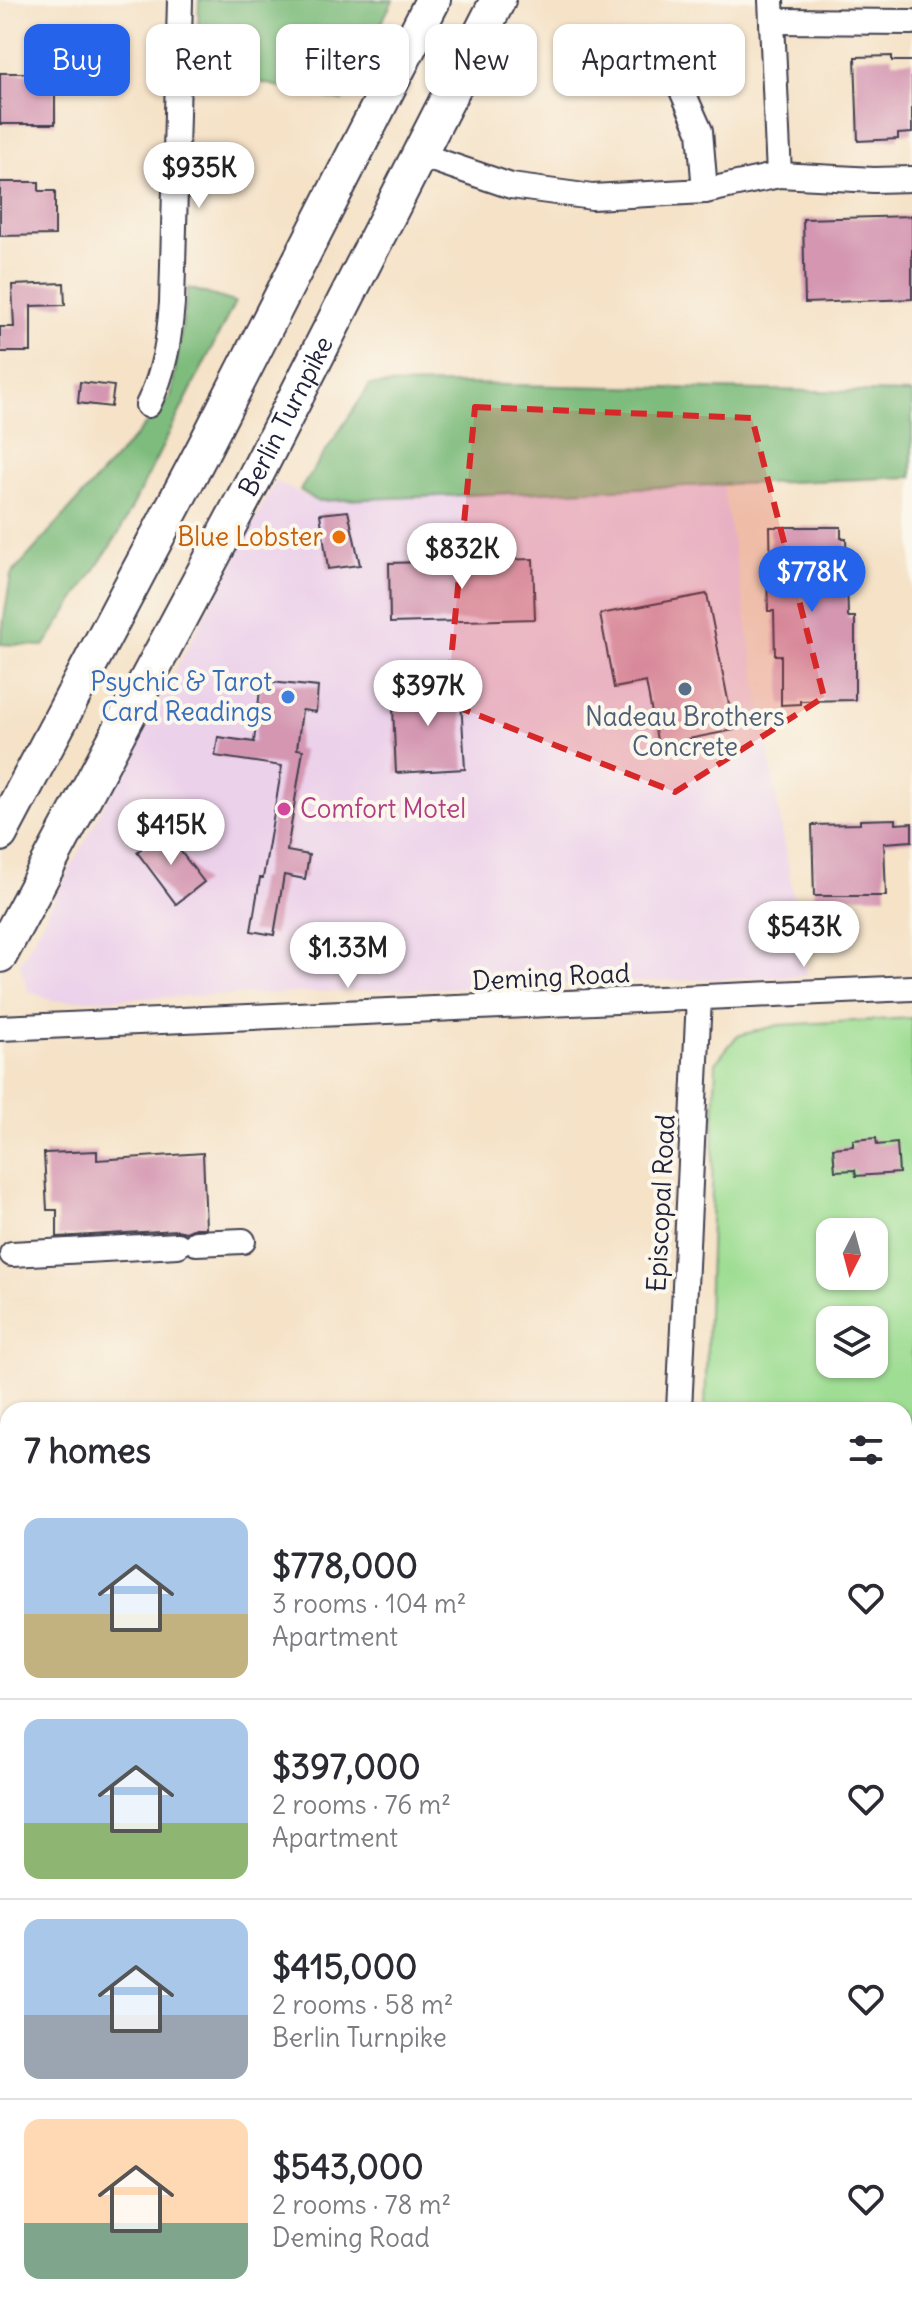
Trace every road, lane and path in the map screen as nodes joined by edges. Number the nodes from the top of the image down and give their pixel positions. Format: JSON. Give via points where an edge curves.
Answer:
{"nodes":[{"id":1,"x":180,"y":0,"type":"edge"},
{"id":2,"x":433,"y":0,"type":"edge"},
{"id":3,"x":498,"y":0,"type":"edge"},
{"id":4,"x":771,"y":11,"type":"edge"},
{"id":5,"x":912,"y":22,"type":"edge"},
{"id":6,"x":684,"y":96,"type":"edge"},
{"id":7,"x":420,"y":155,"type":"junction"},
{"id":8,"x":779,"y":175,"type":"junction"},
{"id":9,"x":912,"y":179,"type":"edge"},
{"id":10,"x":705,"y":191,"type":"junction"},
{"id":11,"x":148,"y":405,"type":"dead end"},
{"id":12,"x":0,"y":834,"type":"edge"},
{"id":13,"x":0,"y":955,"type":"edge"},
{"id":14,"x":912,"y":988,"type":"edge"},
{"id":15,"x":699,"y":998,"type":"junction"},
{"id":16,"x":0,"y":1028,"type":"edge"},
{"id":17,"x":243,"y":1241,"type":"dead end"},
{"id":18,"x":12,"y":1254,"type":"dead end"},
{"id":19,"x":679,"y":1402,"type":"edge"}],
"edges":[{"from":1,"to":11,"type":"street","via":[[172,303],[163,369]]},
{"from":2,"to":12,"type":"highway"},
{"from":3,"to":7,"type":"highway","name":"Berlin Turnpike"},
{"from":4,"to":5,"type":"street"},
{"from":4,"to":8,"type":"street"},
{"from":6,"to":10,"type":"street","via":[[700,131]]},
{"from":7,"to":10,"type":"street","via":[[511,186],[592,197]]},
{"from":7,"to":13,"type":"highway","name":"Berlin Turnpike","via":[[243,501]]},
{"from":8,"to":9,"type":"street"},
{"from":8,"to":10,"type":"street"},
{"from":14,"to":15,"type":"street","name":"Deming Road"},
{"from":15,"to":16,"type":"street","name":"Deming Road"},
{"from":15,"to":19,"type":"street","name":"Episcopal Road"},
{"from":17,"to":18,"type":"street"}]}
